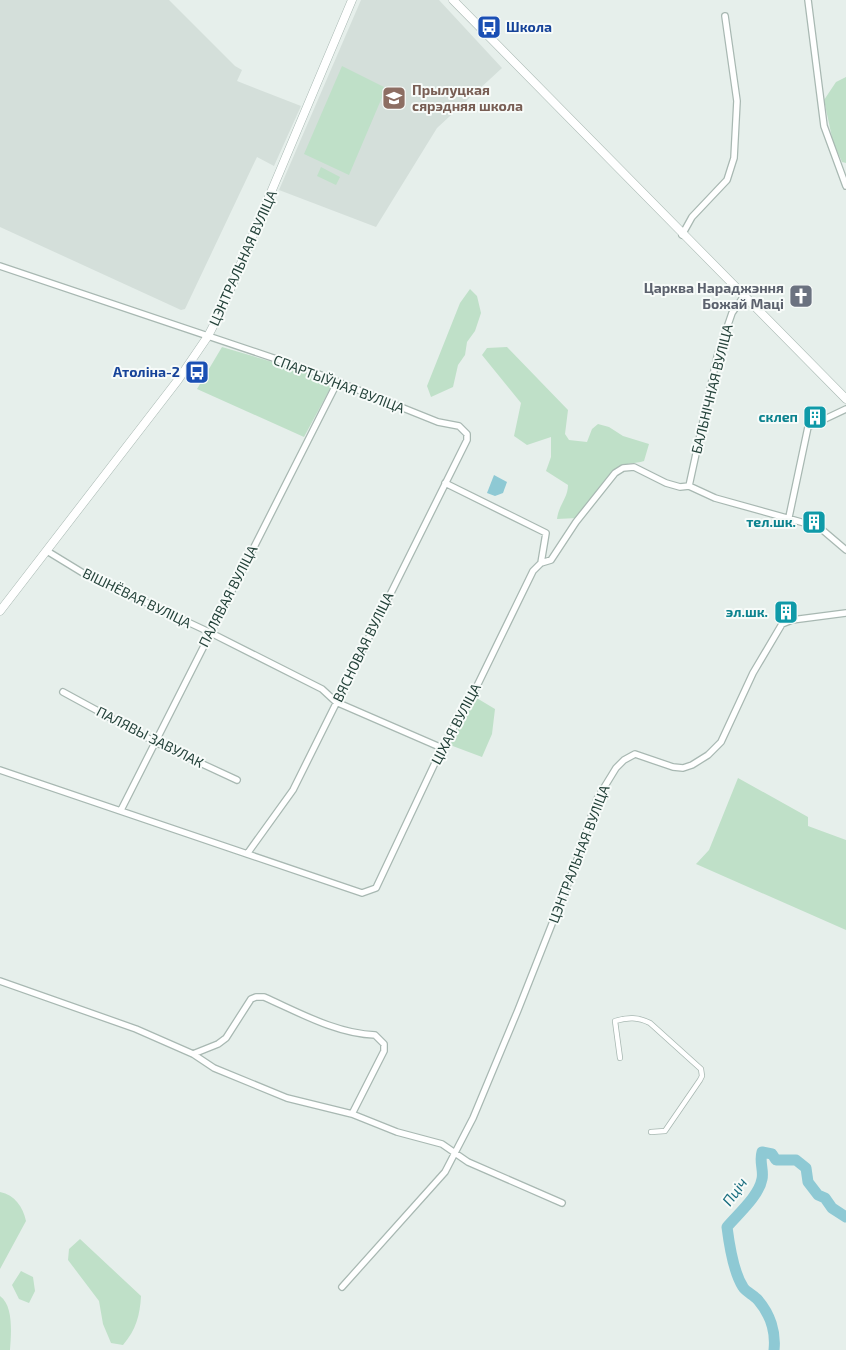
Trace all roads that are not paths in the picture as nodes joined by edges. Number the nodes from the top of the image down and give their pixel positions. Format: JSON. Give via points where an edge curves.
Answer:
{"nodes":[{"id":1,"x":352,"y":0,"type":"edge"},
{"id":2,"x":453,"y":0,"type":"edge"},
{"id":3,"x":808,"y":0,"type":"edge"},
{"id":4,"x":725,"y":16,"type":"dead end"},
{"id":5,"x":846,"y":186,"type":"edge"},
{"id":6,"x":682,"y":234,"type":"junction"},
{"id":7,"x":0,"y":266,"type":"edge"},
{"id":8,"x":744,"y":296,"type":"junction"},
{"id":9,"x":208,"y":336,"type":"junction"},
{"id":10,"x":337,"y":383,"type":"junction"},
{"id":11,"x":846,"y":399,"type":"edge"},
{"id":12,"x":846,"y":409,"type":"edge"},
{"id":13,"x":467,"y":434,"type":"joint"},
{"id":14,"x":445,"y":483,"type":"junction"},
{"id":15,"x":689,"y":486,"type":"junction"},
{"id":16,"x":790,"y":517,"type":"junction"},
{"id":17,"x":846,"y":550,"type":"edge"},
{"id":18,"x":46,"y":551,"type":"junction"},
{"id":19,"x":541,"y":563,"type":"junction"},
{"id":20,"x":0,"y":611,"type":"edge"},
{"id":21,"x":846,"y":613,"type":"edge"},
{"id":22,"x":209,"y":632,"type":"junction"},
{"id":23,"x":63,"y":692,"type":"dead end"},
{"id":24,"x":336,"y":702,"type":"junction"},
{"id":25,"x":154,"y":742,"type":"junction"},
{"id":26,"x":442,"y":748,"type":"junction"},
{"id":27,"x":0,"y":770,"type":"edge"},
{"id":28,"x":237,"y":780,"type":"dead end"},
{"id":29,"x":120,"y":810,"type":"junction"},
{"id":30,"x":247,"y":854,"type":"junction"},
{"id":31,"x":0,"y":981,"type":"edge"},
{"id":32,"x":193,"y":1054,"type":"junction"},
{"id":33,"x":620,"y":1058,"type":"dead end"},
{"id":34,"x":352,"y":1114,"type":"junction"},
{"id":35,"x":651,"y":1132,"type":"dead end"},
{"id":36,"x":454,"y":1152,"type":"junction"},
{"id":37,"x":562,"y":1203,"type":"dead end"},
{"id":38,"x":342,"y":1287,"type":"dead end"}],
"edges":[{"from":1,"to":9,"type":"street","name":"ЦЭНТРАЛЬНАЯ ВУЛІЦА"},
{"from":2,"to":6,"type":"street"},
{"from":3,"to":5,"type":"street","via":[[824,126]]},
{"from":4,"to":6,"type":"street","via":[[737,101],[734,158],[726,180],[692,217]]},
{"from":6,"to":8,"type":"street"},
{"from":7,"to":9,"type":"street","name":"СПАРТЫЎНАЯ ВУЛІЦА"},
{"from":8,"to":11,"type":"street"},
{"from":8,"to":15,"type":"street","name":"БАЛЬНІЧНАЯ ВУЛІЦА","via":[[732,313],[717,357]]},
{"from":9,"to":10,"type":"street","name":"СПАРТЫЎНАЯ ВУЛІЦА","via":[[306,369]]},
{"from":9,"to":18,"type":"street","name":"ЦЭНТРАЛЬНАЯ ВУЛІЦА","via":[[178,380]]},
{"from":10,"to":13,"type":"street","name":"СПАРТЫЎНАЯ ВУЛІЦА","via":[[438,422],[460,426]]},
{"from":10,"to":22,"type":"street","name":"ПАЛЯВАЯ ВУЛІЦА"},
{"from":12,"to":16,"type":"street","via":[[808,427]]},
{"from":13,"to":14,"type":"street","name":"ВЯСНОВАЯ ВУЛІЦА"},
{"from":14,"to":19,"type":"street","via":[[546,533]]},
{"from":14,"to":24,"type":"street","name":"ВЯСНОВАЯ ВУЛІЦА"},
{"from":15,"to":16,"type":"street","via":[[747,508]]},
{"from":15,"to":19,"type":"street","via":[[666,483],[634,467],[615,472],[551,560]]},
{"from":16,"to":17,"type":"street","via":[[819,527]]},
{"from":18,"to":20,"type":"street","name":"ЦЭНТРАЛЬНАЯ ВУЛІЦА"},
{"from":18,"to":22,"type":"street","name":"ВІШНЁВАЯ ВУЛІЦА","via":[[83,573]]},
{"from":19,"to":26,"type":"street","name":"ЦІХАЯ ВУЛІЦА","via":[[533,571],[477,686]]},
{"from":21,"to":36,"type":"street","name":"ЦЭНТРАЛЬНАЯ ВУЛІЦА","via":[[782,624],[753,673],[721,742],[701,760],[683,768],[673,768],[635,754],[612,773],[597,799],[576,864],[484,1094]]},
{"from":22,"to":24,"type":"street","name":"ВІШНЁВАЯ ВУЛІЦА","via":[[322,690]]},
{"from":22,"to":25,"type":"street","name":"ПАЛЯВАЯ ВУЛІЦА"},
{"from":23,"to":25,"type":"street","name":"ПАЛЯВЫ ЗАВУЛАК"},
{"from":24,"to":26,"type":"street","name":"ВІШНЁВАЯ ВУЛІЦА"},
{"from":24,"to":30,"type":"street","name":"ВЯСНОВАЯ ВУЛІЦА","via":[[293,790]]},
{"from":25,"to":28,"type":"street","name":"ПАЛЯВЫ ЗАВУЛАК"},
{"from":25,"to":29,"type":"street","name":"ПАЛЯВАЯ ВУЛІЦА"},
{"from":26,"to":30,"type":"street","name":"ЦІХАЯ ВУЛІЦА","via":[[376,888],[362,893]]},
{"from":27,"to":29,"type":"street"},
{"from":29,"to":30,"type":"street"},
{"from":31,"to":32,"type":"street","via":[[136,1028]]},
{"from":32,"to":34,"type":"street","via":[[214,1068],[287,1098]]},
{"from":32,"to":34,"type":"street","via":[[226,1038],[251,999],[256,997],[264,997],[320,1022],[360,1035],[375,1035],[384,1044],[384,1051]]},
{"from":33,"to":35,"type":"street","via":[[615,1021],[641,1018],[701,1069],[700,1080],[665,1131]]},
{"from":34,"to":36,"type":"street","via":[[397,1132],[442,1144]]},
{"from":36,"to":37,"type":"street","via":[[468,1162]]},
{"from":36,"to":38,"type":"street","name":"ЦЭНТРАЛЬНАЯ ВУЛІЦА","via":[[439,1181]]}]}
